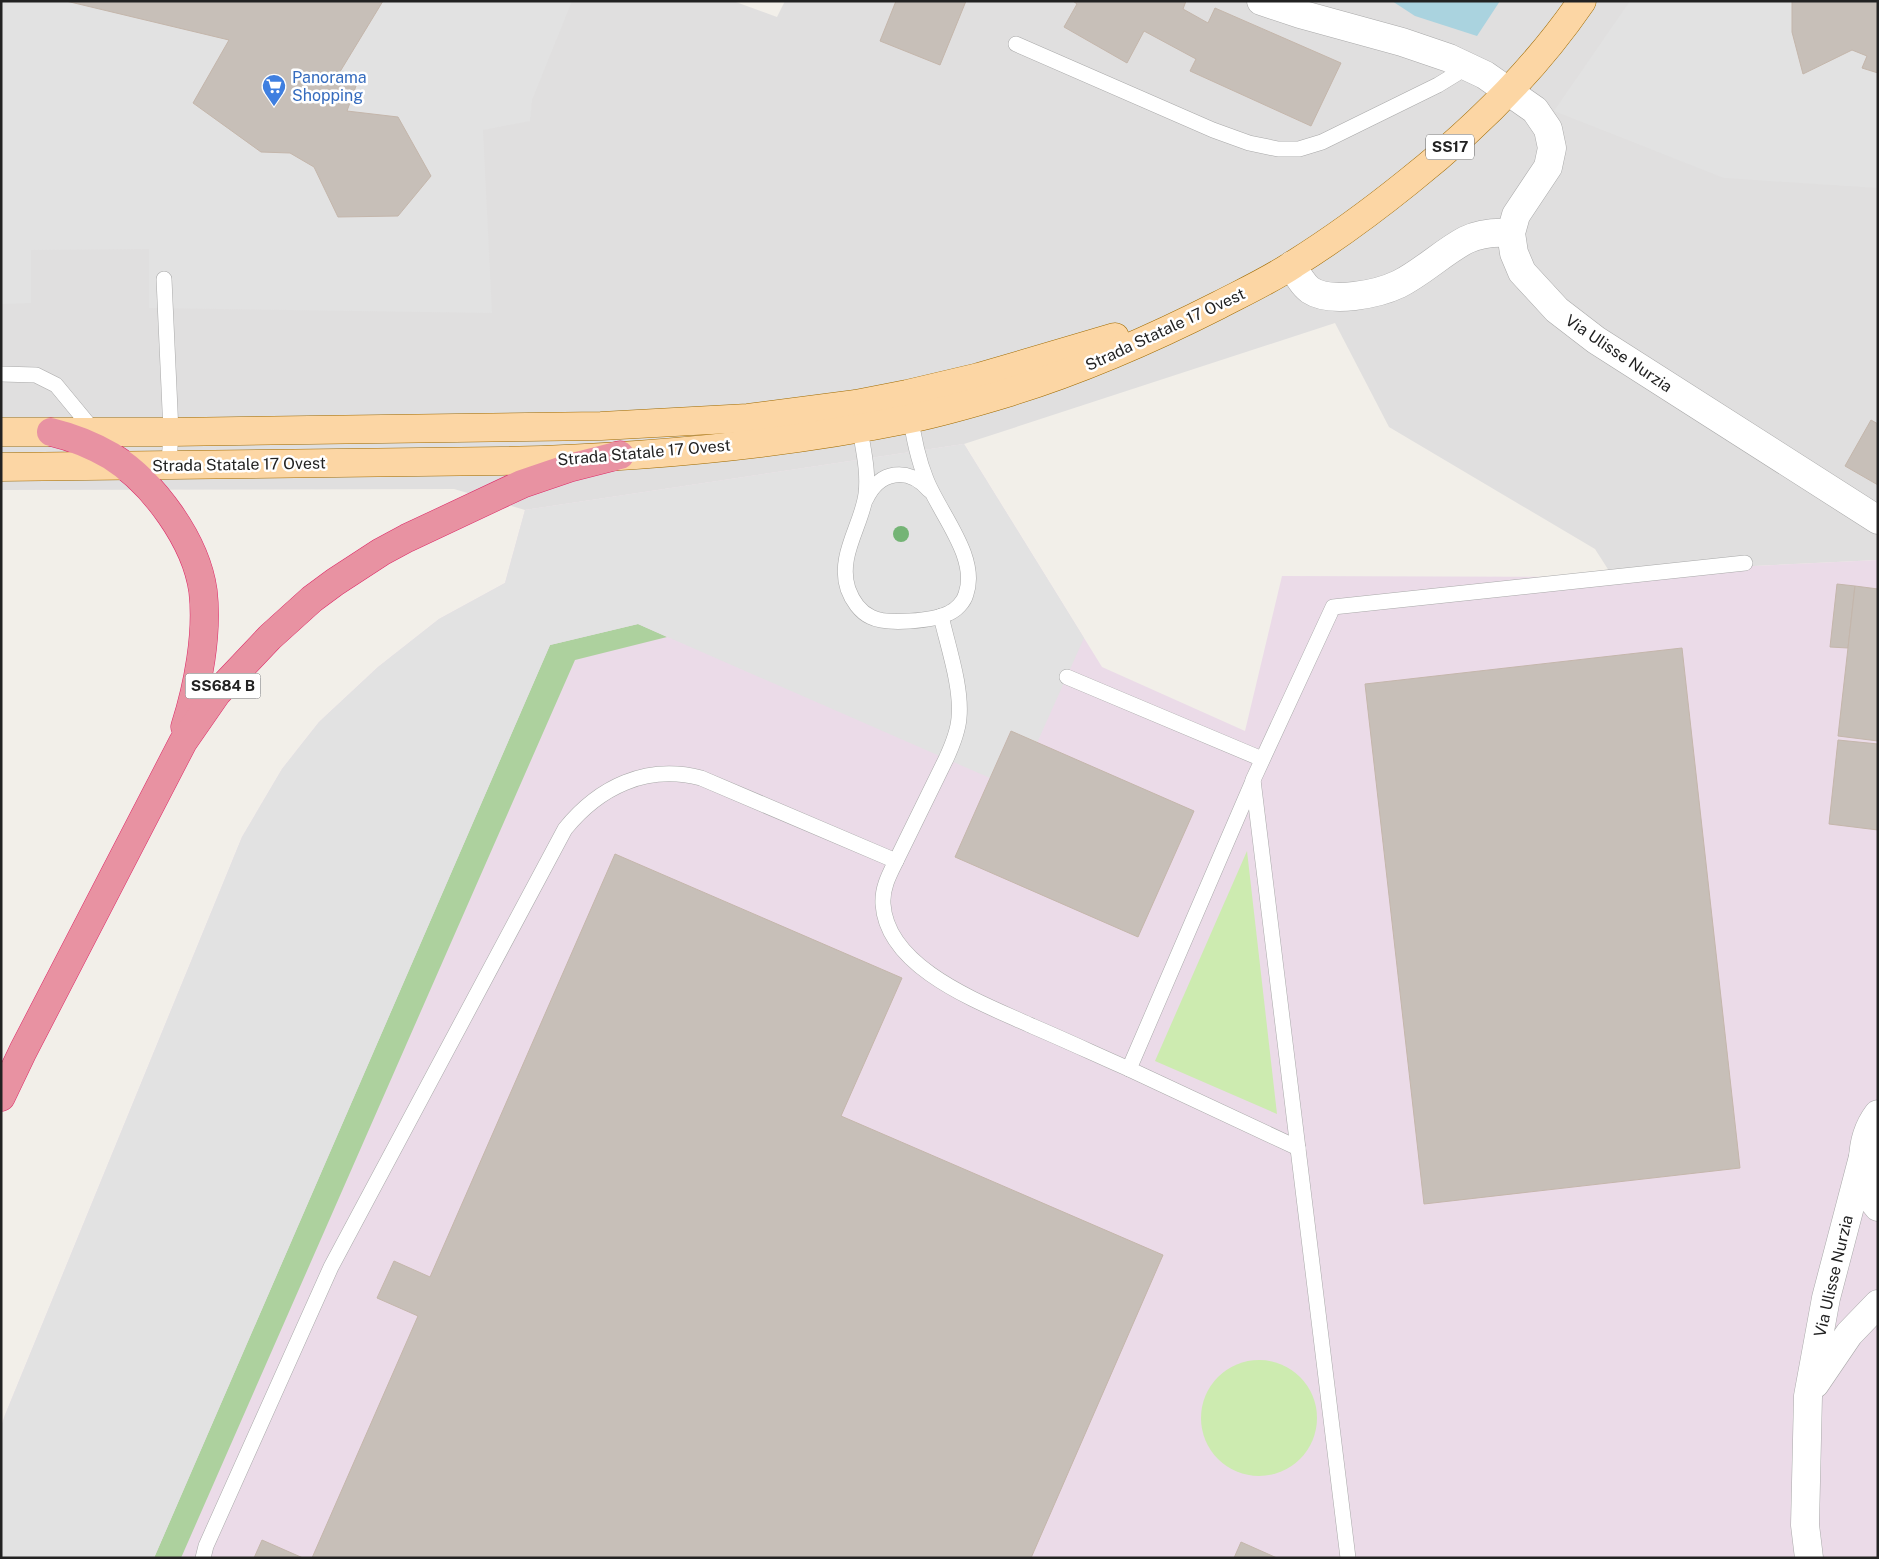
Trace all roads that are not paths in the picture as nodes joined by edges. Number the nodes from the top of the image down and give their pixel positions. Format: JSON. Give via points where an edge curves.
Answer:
{"nodes":[{"id":1,"x":1261,"y":1,"type":"edge"},
{"id":2,"x":1582,"y":1,"type":"edge"},
{"id":3,"x":1016,"y":44,"type":"dead end"},
{"id":4,"x":1464,"y":64,"type":"junction"},
{"id":5,"x":1508,"y":93,"type":"junction"},
{"id":6,"x":1511,"y":233,"type":"junction"},
{"id":7,"x":1292,"y":266,"type":"junction"},
{"id":8,"x":164,"y":279,"type":"dead end"},
{"id":9,"x":1,"y":374,"type":"edge"},
{"id":10,"x":909,"y":406,"type":"junction"},
{"id":11,"x":858,"y":416,"type":"junction"},
{"id":12,"x":94,"y":431,"type":"junction"},
{"id":13,"x":1,"y":432,"type":"edge"},
{"id":14,"x":51,"y":432,"type":"junction"},
{"id":15,"x":171,"y":432,"type":"junction"},
{"id":16,"x":620,"y":455,"type":"junction"},
{"id":17,"x":168,"y":464,"type":"junction"},
{"id":18,"x":124,"y":465,"type":"junction"},
{"id":19,"x":1,"y":467,"type":"edge"},
{"id":20,"x":932,"y":493,"type":"junction"},
{"id":21,"x":865,"y":501,"type":"junction"},
{"id":22,"x":1878,"y":520,"type":"edge"},
{"id":23,"x":1745,"y":563,"type":"dead end"},
{"id":24,"x":941,"y":616,"type":"junction"},
{"id":25,"x":1066,"y":677,"type":"dead end"},
{"id":26,"x":173,"y":759,"type":"junction"},
{"id":27,"x":1262,"y":759,"type":"junction"},
{"id":28,"x":1253,"y":780,"type":"junction"},
{"id":29,"x":896,"y":861,"type":"junction"},
{"id":30,"x":1130,"y":1069,"type":"junction"},
{"id":31,"x":1,"y":1097,"type":"edge"},
{"id":32,"x":1878,"y":1114,"type":"edge"},
{"id":33,"x":1298,"y":1148,"type":"junction"},
{"id":34,"x":1863,"y":1157,"type":"junction"},
{"id":35,"x":1878,"y":1207,"type":"edge"},
{"id":36,"x":1878,"y":1304,"type":"edge"},
{"id":37,"x":1808,"y":1396,"type":"junction"},
{"id":38,"x":203,"y":1558,"type":"edge"},
{"id":39,"x":1348,"y":1558,"type":"edge"},
{"id":40,"x":1809,"y":1558,"type":"edge"}],
"edges":[{"from":1,"to":4,"type":"street","via":[[1402,42]]},
{"from":2,"to":5,"type":"main road","name":"Strada Statale 17 Ovest","number":"SS17"},
{"from":3,"to":4,"type":"lane","via":[[1214,130],[1278,149],[1299,149],[1328,139],[1438,85],[1456,74]]},
{"from":4,"to":5,"type":"street"},
{"from":5,"to":6,"type":"street","via":[[1535,110],[1548,129],[1552,148],[1548,167],[1516,215]]},
{"from":5,"to":7,"type":"main road","name":"Strada Statale 17 Ovest","number":"SS17","via":[[1414,177]]},
{"from":6,"to":7,"type":"street","via":[[1483,234],[1466,240],[1400,284],[1346,297],[1332,297],[1310,290]]},
{"from":6,"to":22,"type":"street","name":"Via Ulisse Nurzia","via":[[1514,253],[1522,272],[1557,310],[1596,340]]},
{"from":7,"to":10,"type":"main road","name":"Strada Statale 17 Ovest","number":"SS17","via":[[1258,285],[1163,321],[979,377]]},
{"from":8,"to":15,"type":"lane"},
{"from":9,"to":12,"type":"lane","via":[[36,375],[56,385]]},
{"from":10,"to":11,"type":"main road","name":"Strada Statale 17 Ovest"},
{"from":10,"to":20,"type":"lane","via":[[921,466]]},
{"from":11,"to":15,"type":"main road","name":"Strada Statale 17 Ovest","via":[[748,418],[663,424]]},
{"from":11,"to":16,"type":"main road","name":"Strada Statale 17 Ovest","via":[[783,440]]},
{"from":11,"to":21,"type":"lane","via":[[867,477]]},
{"from":12,"to":14,"type":"main road","name":"Strada Statale 17 Ovest"},
{"from":12,"to":15,"type":"main road","name":"Strada Statale 17 Ovest"},
{"from":13,"to":14,"type":"main road","name":"Strada Statale 17 Ovest"},
{"from":14,"to":18,"type":"highway","number":"SS684 B","via":[[92,446]]},
{"from":15,"to":17,"type":"lane"},
{"from":16,"to":17,"type":"main road","name":"Strada Statale 17 Ovest","via":[[502,461]]},
{"from":16,"to":26,"type":"highway","number":"SS684 B","via":[[554,472],[496,495],[381,552],[335,582],[270,637],[230,678],[202,712]]},
{"from":17,"to":18,"type":"main road","name":"Strada Statale 17 Ovest"},
{"from":18,"to":19,"type":"main road","name":"Strada Statale 17 Ovest"},
{"from":18,"to":26,"type":"highway","number":"SS684 B","via":[[156,498],[177,526],[193,556],[202,590],[204,621],[194,692]]},
{"from":20,"to":21,"type":"lane","via":[[914,478],[892,476],[879,481]]},
{"from":20,"to":24,"type":"lane","via":[[968,570],[966,596],[958,607]]},
{"from":21,"to":24,"type":"lane","via":[[846,561],[845,574],[853,600],[861,611],[886,622]]},
{"from":23,"to":27,"type":"lane","via":[[1333,608]]},
{"from":24,"to":29,"type":"lane","via":[[954,674],[959,718],[952,746]]},
{"from":25,"to":27,"type":"lane"},
{"from":26,"to":31,"type":"highway","number":"SS684 B"},
{"from":27,"to":28,"type":"lane"},
{"from":28,"to":30,"type":"lane"},
{"from":28,"to":33,"type":"lane"},
{"from":29,"to":30,"type":"lane","via":[[883,893],[884,914],[892,934],[915,962],[968,997]]},
{"from":29,"to":38,"type":"lane","via":[[701,778],[683,774],[655,774],[628,782],[592,801],[578,813],[565,829],[331,1267]]},
{"from":30,"to":33,"type":"lane"},
{"from":32,"to":34,"type":"street","via":[[1866,1136]]},
{"from":33,"to":39,"type":"lane"},
{"from":34,"to":35,"type":"street","via":[[1865,1182]]},
{"from":34,"to":37,"type":"street","name":"Via Ulisse Nurzia","via":[[1826,1298]]},
{"from":36,"to":37,"type":"street","name":"Via Ulisse Nurzia","via":[[1849,1334]]},
{"from":37,"to":40,"type":"street","name":"Via Ulisse Nurzia","via":[[1804,1525]]}]}
